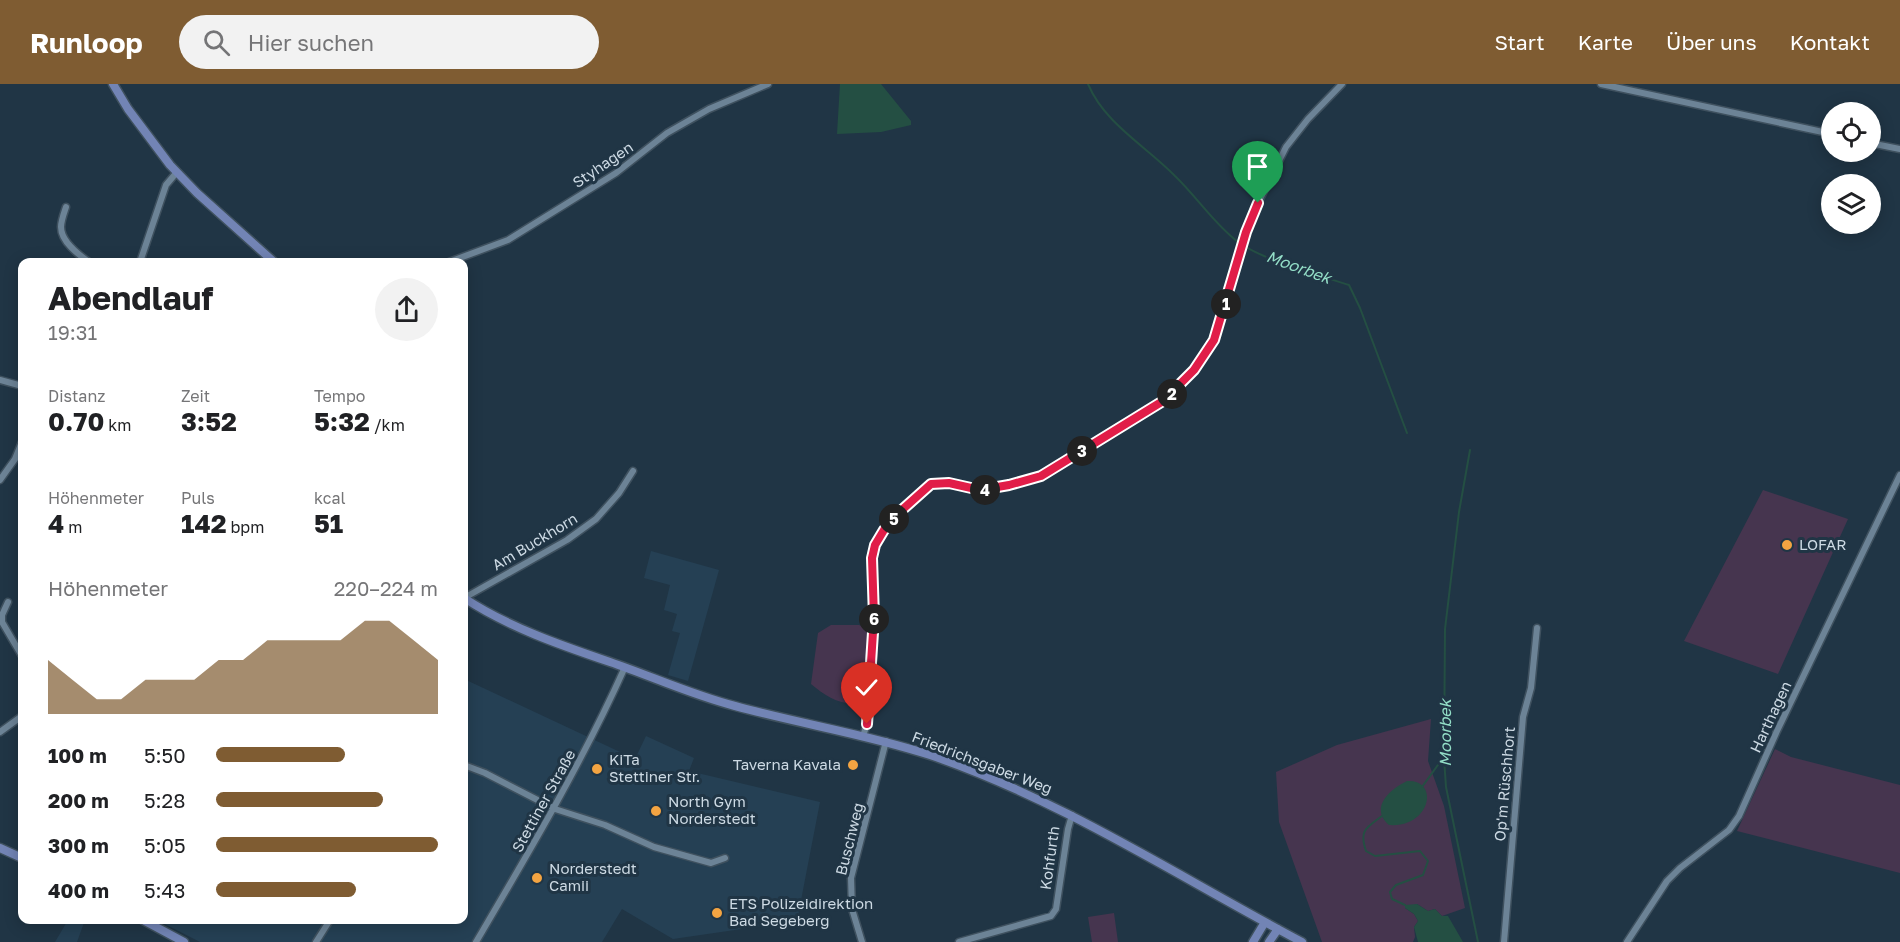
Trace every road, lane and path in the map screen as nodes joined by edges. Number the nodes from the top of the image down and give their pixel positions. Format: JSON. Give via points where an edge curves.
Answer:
{"nodes":[{"id":1,"x":113,"y":84,"type":"edge"},
{"id":2,"x":768,"y":84,"type":"edge"},
{"id":3,"x":1342,"y":84,"type":"edge"},
{"id":4,"x":1601,"y":84,"type":"edge"},
{"id":5,"x":1821,"y":132,"type":"edge"},
{"id":6,"x":1881,"y":145,"type":"edge"},
{"id":7,"x":1900,"y":149,"type":"edge"},
{"id":8,"x":177,"y":172,"type":"junction"},
{"id":9,"x":66,"y":207,"type":"dead end"},
{"id":10,"x":84,"y":258,"type":"edge"},
{"id":11,"x":141,"y":258,"type":"edge"},
{"id":12,"x":270,"y":258,"type":"edge"},
{"id":13,"x":460,"y":258,"type":"edge"},
{"id":14,"x":0,"y":380,"type":"edge"},
{"id":15,"x":18,"y":385,"type":"edge"},
{"id":16,"x":18,"y":452,"type":"edge"},
{"id":17,"x":633,"y":471,"type":"dead end"},
{"id":18,"x":1900,"y":475,"type":"edge"},
{"id":19,"x":0,"y":480,"type":"edge"},
{"id":20,"x":468,"y":596,"type":"edge"},
{"id":21,"x":468,"y":600,"type":"edge"},
{"id":22,"x":8,"y":602,"type":"dead end"},
{"id":23,"x":1537,"y":628,"type":"dead end"},
{"id":24,"x":18,"y":649,"type":"edge"},
{"id":25,"x":625,"y":667,"type":"junction"},
{"id":26,"x":18,"y":719,"type":"edge"},
{"id":27,"x":0,"y":732,"type":"edge"},
{"id":28,"x":863,"y":736,"type":"junction"},
{"id":29,"x":886,"y":741,"type":"junction"},
{"id":30,"x":468,"y":767,"type":"edge"},
{"id":31,"x":555,"y":809,"type":"junction"},
{"id":32,"x":1072,"y":815,"type":"junction"},
{"id":33,"x":0,"y":848,"type":"edge"},
{"id":34,"x":18,"y":856,"type":"edge"},
{"id":35,"x":725,"y":858,"type":"dead end"},
{"id":36,"x":1265,"y":922,"type":"junction"},
{"id":37,"x":150,"y":924,"type":"edge"},
{"id":38,"x":327,"y":924,"type":"edge"},
{"id":39,"x":1278,"y":929,"type":"junction"},
{"id":40,"x":184,"y":942,"type":"edge"},
{"id":41,"x":316,"y":942,"type":"edge"},
{"id":42,"x":476,"y":942,"type":"edge"},
{"id":43,"x":862,"y":942,"type":"edge"},
{"id":44,"x":959,"y":942,"type":"edge"},
{"id":45,"x":1253,"y":942,"type":"edge"},
{"id":46,"x":1269,"y":942,"type":"edge"},
{"id":47,"x":1302,"y":942,"type":"edge"},
{"id":48,"x":1504,"y":942,"type":"edge"},
{"id":49,"x":1627,"y":942,"type":"edge"}],
"edges":[{"from":1,"to":8,"type":"main road"},
{"from":2,"to":13,"type":"street","name":"Styhagen","via":[[709,109],[667,134],[616,173],[508,240]]},
{"from":3,"to":28,"type":"street","via":[[1286,147],[1258,203],[1214,340],[1194,370],[1163,401],[1041,476],[980,490],[949,483],[931,484],[884,530],[872,558],[874,617]]},
{"from":4,"to":5,"type":"street"},
{"from":6,"to":7,"type":"street"},
{"from":8,"to":11,"type":"street","via":[[164,190]]},
{"from":8,"to":12,"type":"main road"},
{"from":9,"to":10,"type":"street","via":[[63,234]]},
{"from":14,"to":15,"type":"street"},
{"from":16,"to":19,"type":"street"},
{"from":17,"to":20,"type":"street","name":"Am Buckhorn","via":[[596,519],[567,540]]},
{"from":18,"to":49,"type":"street","name":"Harthagen","via":[[1738,816],[1729,830],[1667,881]]},
{"from":21,"to":25,"type":"main road","name":"Friedrichsgaber Weg","via":[[533,633]]},
{"from":22,"to":24,"type":"street","via":[[2,622]]},
{"from":23,"to":48,"type":"street","name":"Op'm Rüschhort","via":[[1531,688],[1523,717]]},
{"from":25,"to":28,"type":"main road","name":"Friedrichsgaber Weg","via":[[733,706]]},
{"from":25,"to":31,"type":"street","name":"Stettiner Straße"},
{"from":26,"to":27,"type":"street"},
{"from":28,"to":29,"type":"main road","name":"Friedrichsgaber Weg"},
{"from":29,"to":32,"type":"main road","name":"Friedrichsgaber Weg","via":[[1010,786]]},
{"from":29,"to":43,"type":"street","name":"Buschweg","via":[[851,878],[852,909]]},
{"from":30,"to":31,"type":"street"},
{"from":31,"to":35,"type":"street","via":[[673,853],[711,862]]},
{"from":31,"to":42,"type":"street","name":"Stettiner Straße"},
{"from":32,"to":36,"type":"main road","name":"Friedrichsgaber Weg"},
{"from":32,"to":44,"type":"street","name":"Kohfurth","via":[[1056,909],[1051,916]]},
{"from":33,"to":34,"type":"main road"},
{"from":36,"to":39,"type":"main road","name":"Friedrichsgaber Weg"},
{"from":36,"to":45,"type":"main road"},
{"from":37,"to":40,"type":"main road"},
{"from":38,"to":41,"type":"street"},
{"from":39,"to":46,"type":"main road"},
{"from":39,"to":47,"type":"main road","name":"Friedrichsgaber Weg"}]}
